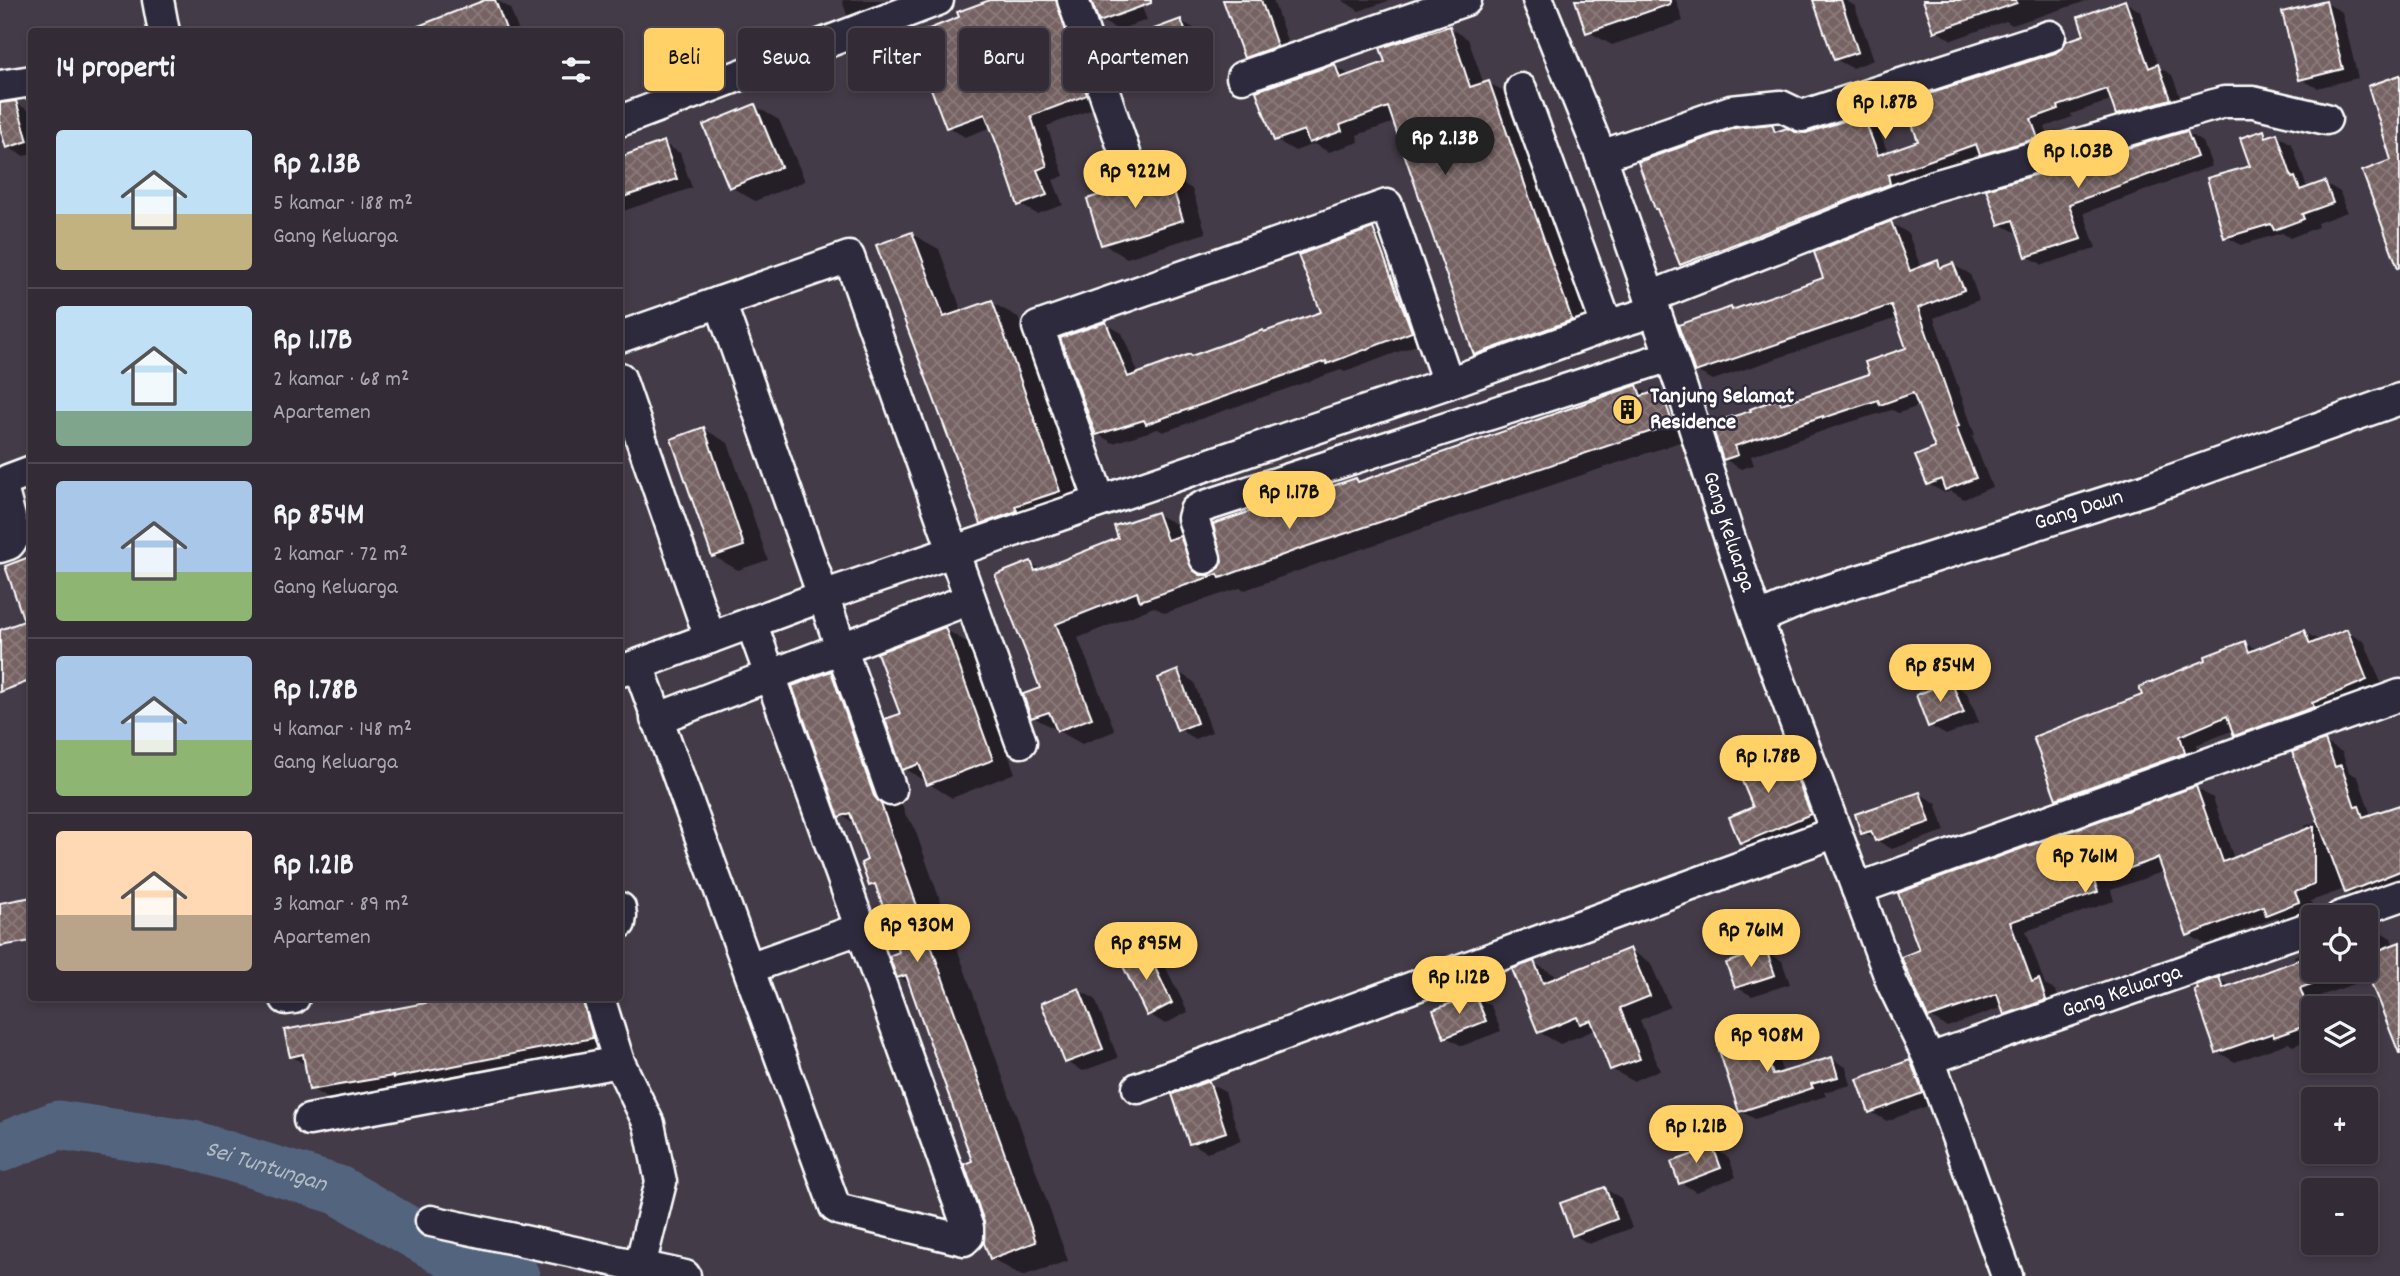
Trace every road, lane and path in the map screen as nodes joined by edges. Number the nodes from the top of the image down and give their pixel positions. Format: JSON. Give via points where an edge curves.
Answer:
{"nodes":[{"id":1,"x":158,"y":0,"type":"edge"},
{"id":2,"x":938,"y":0,"type":"edge"},
{"id":3,"x":1073,"y":0,"type":"edge"},
{"id":4,"x":1466,"y":0,"type":"edge"},
{"id":5,"x":1538,"y":0,"type":"edge"},
{"id":6,"x":163,"y":28,"type":"edge"},
{"id":7,"x":2050,"y":36,"type":"dead end"},
{"id":8,"x":1242,"y":77,"type":"dead end"},
{"id":9,"x":28,"y":82,"type":"edge"},
{"id":10,"x":0,"y":86,"type":"edge"},
{"id":11,"x":1521,"y":89,"type":"dead end"},
{"id":12,"x":2326,"y":119,"type":"dead end"},
{"id":13,"x":623,"y":120,"type":"edge"},
{"id":14,"x":1601,"y":156,"type":"junction"},
{"id":15,"x":1133,"y":177,"type":"dead end"},
{"id":16,"x":720,"y":302,"type":"junction"},
{"id":17,"x":1653,"y":304,"type":"junction"},
{"id":18,"x":1608,"y":326,"type":"junction"},
{"id":19,"x":623,"y":336,"type":"edge"},
{"id":20,"x":1670,"y":356,"type":"junction"},
{"id":21,"x":1448,"y":383,"type":"junction"},
{"id":22,"x":623,"y":387,"type":"edge"},
{"id":23,"x":2400,"y":399,"type":"edge"},
{"id":24,"x":28,"y":472,"type":"edge"},
{"id":25,"x":1100,"y":501,"type":"junction"},
{"id":26,"x":0,"y":547,"type":"edge"},
{"id":27,"x":954,"y":551,"type":"junction"},
{"id":28,"x":1205,"y":558,"type":"dead end"},
{"id":29,"x":823,"y":596,"type":"junction"},
{"id":30,"x":970,"y":598,"type":"junction"},
{"id":31,"x":1757,"y":618,"type":"junction"},
{"id":32,"x":751,"y":622,"type":"junction"},
{"id":33,"x":710,"y":638,"type":"junction"},
{"id":34,"x":841,"y":649,"type":"junction"},
{"id":35,"x":629,"y":669,"type":"edge"},
{"id":36,"x":771,"y":675,"type":"junction"},
{"id":37,"x":2400,"y":695,"type":"edge"},
{"id":38,"x":656,"y":719,"type":"junction"},
{"id":39,"x":1021,"y":741,"type":"dead end"},
{"id":40,"x":891,"y":790,"type":"dead end"},
{"id":41,"x":1836,"y":832,"type":"junction"},
{"id":42,"x":1857,"y":889,"type":"junction"},
{"id":43,"x":2400,"y":896,"type":"edge"},
{"id":44,"x":2374,"y":905,"type":"edge"},
{"id":45,"x":862,"y":928,"type":"junction"},
{"id":46,"x":2301,"y":930,"type":"edge"},
{"id":47,"x":749,"y":968,"type":"junction"},
{"id":48,"x":600,"y":1001,"type":"edge"},
{"id":49,"x":1929,"y":1059,"type":"junction"},
{"id":50,"x":619,"y":1062,"type":"junction"},
{"id":51,"x":1138,"y":1088,"type":"dead end"},
{"id":52,"x":309,"y":1120,"type":"dead end"},
{"id":53,"x":431,"y":1221,"type":"dead end"},
{"id":54,"x":639,"y":1266,"type":"junction"},
{"id":55,"x":685,"y":1276,"type":"edge"},
{"id":56,"x":2007,"y":1276,"type":"edge"}],
"edges":[{"from":1,"to":6,"type":"street"},
{"from":2,"to":13,"type":"street"},
{"from":3,"to":15,"type":"street"},
{"from":4,"to":8,"type":"street"},
{"from":5,"to":14,"type":"street","name":"Gang Keluarga"},
{"from":7,"to":14,"type":"street","via":[[1802,117],[1781,106],[1731,111]]},
{"from":9,"to":10,"type":"street"},
{"from":11,"to":18,"type":"street"},
{"from":12,"to":17,"type":"street","via":[[2253,102],[2224,102],[1931,187]]},
{"from":14,"to":17,"type":"street","name":"Gang Keluarga"},
{"from":16,"to":19,"type":"street"},
{"from":16,"to":27,"type":"street","via":[[849,257]]},
{"from":16,"to":29,"type":"street"},
{"from":17,"to":18,"type":"street"},
{"from":17,"to":20,"type":"street","name":"Gang Keluarga"},
{"from":18,"to":21,"type":"street"},
{"from":20,"to":28,"type":"street","via":[[1202,506],[1193,518]]},
{"from":20,"to":31,"type":"street","name":"Gang Keluarga"},
{"from":21,"to":25,"type":"street"},
{"from":21,"to":25,"type":"street","via":[[1387,205],[1038,327]]},
{"from":22,"to":33,"type":"street"},
{"from":23,"to":31,"type":"street","name":"Gang Daun","via":[[2150,488],[1808,597]]},
{"from":24,"to":26,"type":"street","via":[[8,480],[3,491],[15,536]]},
{"from":25,"to":27,"type":"street"},
{"from":27,"to":29,"type":"street"},
{"from":27,"to":30,"type":"street"},
{"from":29,"to":32,"type":"street"},
{"from":29,"to":34,"type":"street"},
{"from":30,"to":34,"type":"street"},
{"from":30,"to":39,"type":"street"},
{"from":31,"to":41,"type":"street","name":"Gang Keluarga"},
{"from":32,"to":33,"type":"street"},
{"from":32,"to":36,"type":"street"},
{"from":33,"to":35,"type":"street"},
{"from":34,"to":36,"type":"street"},
{"from":34,"to":40,"type":"street"},
{"from":35,"to":38,"type":"street"},
{"from":36,"to":38,"type":"street"},
{"from":36,"to":45,"type":"street"},
{"from":37,"to":42,"type":"street"},
{"from":38,"to":47,"type":"street"},
{"from":41,"to":42,"type":"street","name":"Gang Keluarga"},
{"from":41,"to":51,"type":"street"},
{"from":42,"to":49,"type":"street","name":"Gang Keluarga","via":[[1892,983]]},
{"from":43,"to":44,"type":"street"},
{"from":45,"to":47,"type":"street"},
{"from":45,"to":47,"type":"street","via":[[968,1228],[964,1240],[835,1207]]},
{"from":46,"to":49,"type":"street","name":"Gang Keluarga"},
{"from":48,"to":50,"type":"street"},
{"from":49,"to":56,"type":"street","name":"Gang Keluarga"},
{"from":50,"to":52,"type":"street"},
{"from":50,"to":54,"type":"street","via":[[649,1124],[661,1182]]},
{"from":53,"to":54,"type":"street"},
{"from":54,"to":55,"type":"street"}]}
